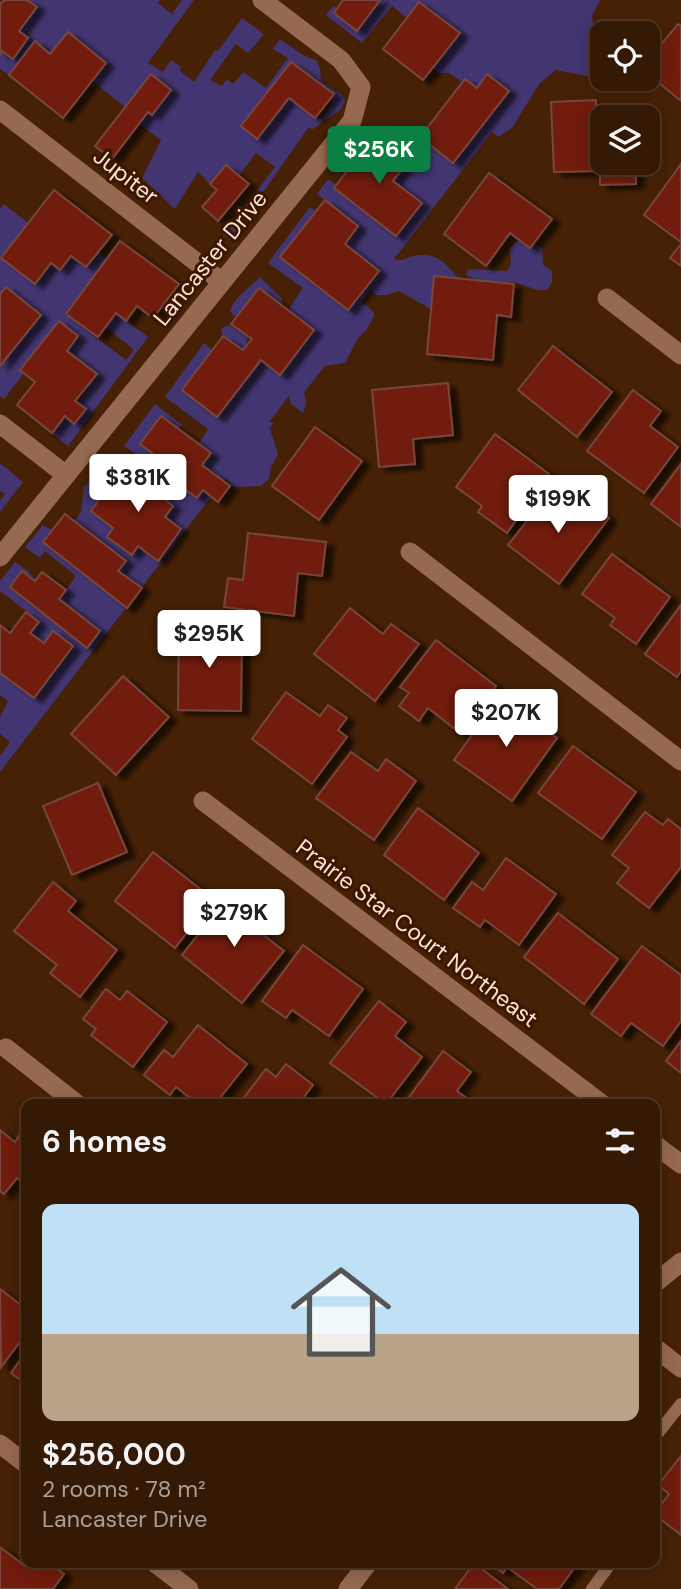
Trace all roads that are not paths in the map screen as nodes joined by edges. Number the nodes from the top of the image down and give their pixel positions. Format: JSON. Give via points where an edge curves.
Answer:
{"nodes":[{"id":1,"x":262,"y":0,"type":"edge"},
{"id":2,"x":0,"y":110,"type":"edge"},
{"id":3,"x":222,"y":282,"type":"junction"},
{"id":4,"x":607,"y":298,"type":"dead end"},
{"id":5,"x":681,"y":355,"type":"edge"},
{"id":6,"x":0,"y":424,"type":"edge"},
{"id":7,"x":66,"y":475,"type":"junction"},
{"id":8,"x":410,"y":552,"type":"dead end"},
{"id":9,"x":0,"y":557,"type":"edge"},
{"id":10,"x":681,"y":761,"type":"edge"},
{"id":11,"x":203,"y":801,"type":"dead end"},
{"id":12,"x":6,"y":1048,"type":"dead end"},
{"id":13,"x":71,"y":1099,"type":"edge"},
{"id":14,"x":595,"y":1099,"type":"edge"},
{"id":15,"x":660,"y":1148,"type":"edge"},
{"id":16,"x":681,"y":1164,"type":"edge"},
{"id":17,"x":681,"y":1262,"type":"edge"},
{"id":18,"x":660,"y":1279,"type":"edge"},
{"id":19,"x":660,"y":1352,"type":"edge"},
{"id":20,"x":681,"y":1368,"type":"edge"},
{"id":21,"x":681,"y":1404,"type":"edge"},
{"id":22,"x":660,"y":1430,"type":"edge"},
{"id":23,"x":0,"y":1444,"type":"edge"},
{"id":24,"x":21,"y":1460,"type":"edge"},
{"id":25,"x":162,"y":1568,"type":"edge"},
{"id":26,"x":364,"y":1568,"type":"edge"},
{"id":27,"x":607,"y":1568,"type":"edge"},
{"id":28,"x":189,"y":1589,"type":"edge"},
{"id":29,"x":348,"y":1589,"type":"edge"},
{"id":30,"x":592,"y":1589,"type":"edge"}],
"edges":[{"from":1,"to":3,"type":"street","name":"Lancaster Drive","via":[[341,60],[361,88],[352,121]]},
{"from":2,"to":3,"type":"street","name":"Jupiter"},
{"from":3,"to":7,"type":"street","name":"Lancaster Drive"},
{"from":4,"to":5,"type":"street"},
{"from":6,"to":7,"type":"street"},
{"from":7,"to":9,"type":"street","name":"Lancaster Drive"},
{"from":8,"to":10,"type":"street"},
{"from":11,"to":14,"type":"street","name":"Prairie Star Court Northeast"},
{"from":12,"to":13,"type":"street"},
{"from":15,"to":16,"type":"street"},
{"from":17,"to":18,"type":"street"},
{"from":19,"to":20,"type":"street"},
{"from":21,"to":22,"type":"lane"},
{"from":23,"to":24,"type":"street"},
{"from":25,"to":28,"type":"street"},
{"from":26,"to":29,"type":"street"},
{"from":27,"to":30,"type":"lane"}]}
